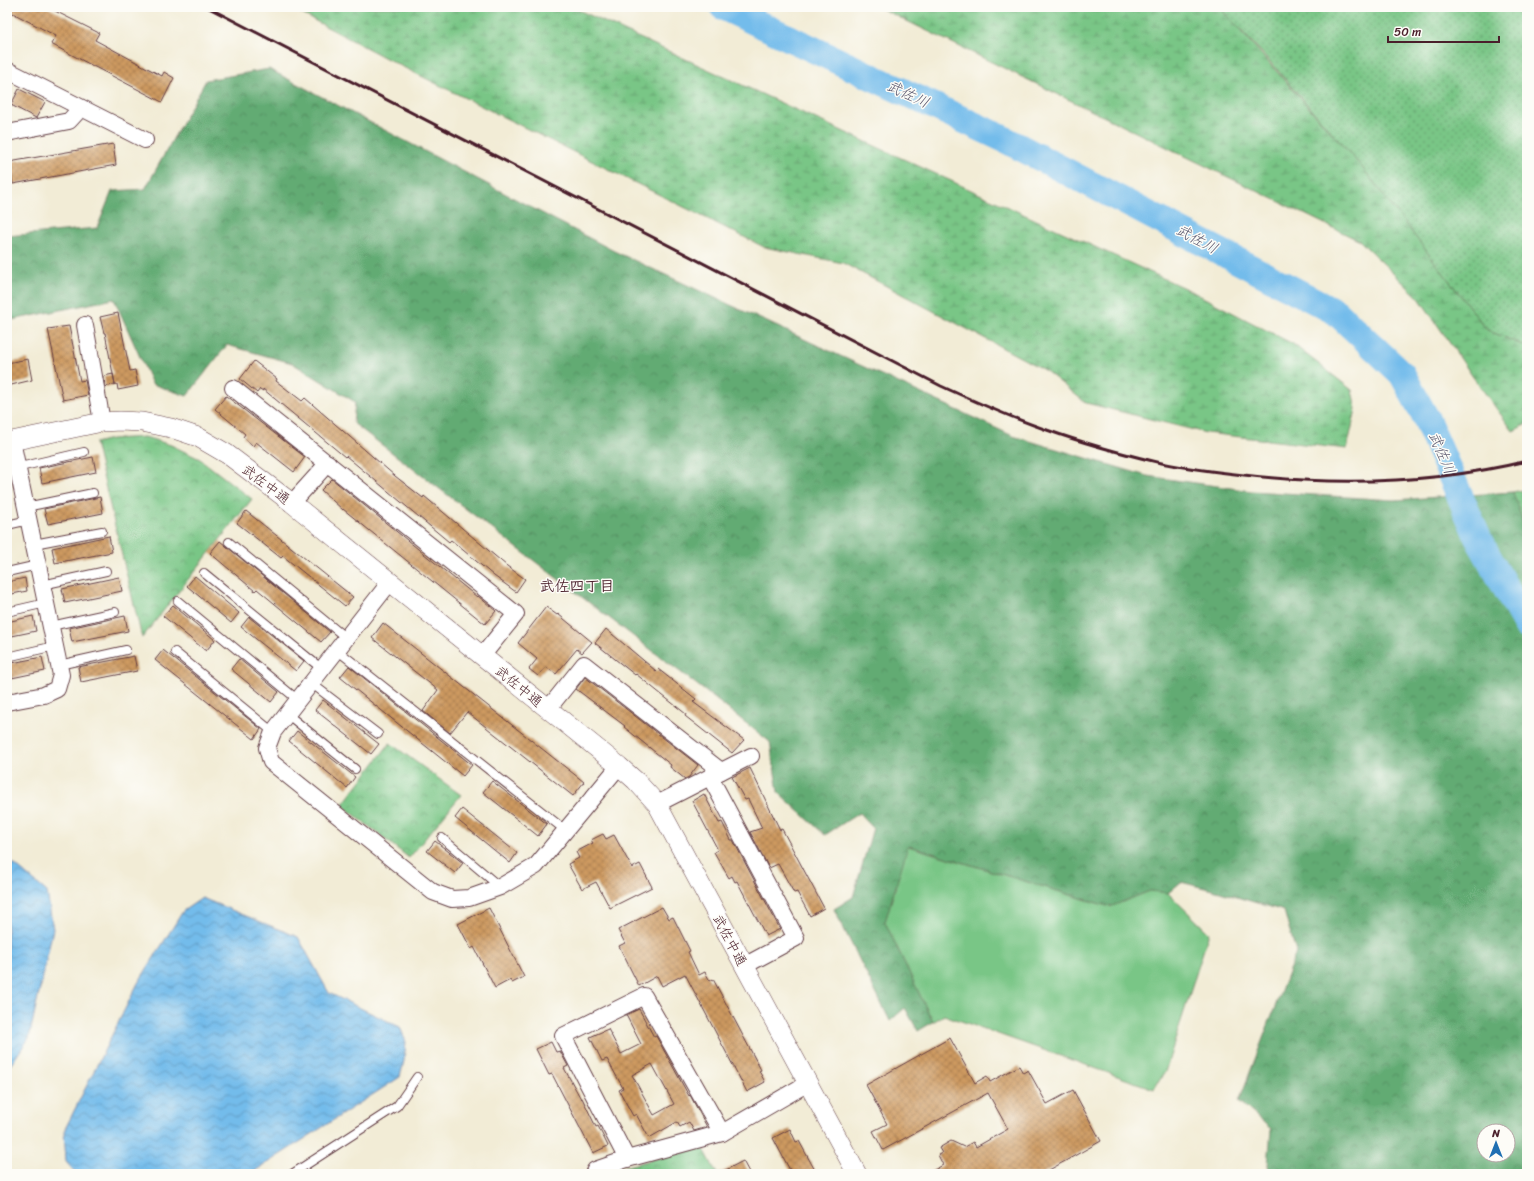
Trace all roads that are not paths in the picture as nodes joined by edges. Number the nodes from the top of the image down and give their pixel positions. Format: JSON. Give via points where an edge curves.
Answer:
{"nodes":[{"id":1,"x":7,"y":70,"type":"edge"},
{"id":2,"x":81,"y":108,"type":"junction"},
{"id":3,"x":7,"y":133,"type":"edge"},
{"id":4,"x":145,"y":140,"type":"dead end"},
{"id":5,"x":85,"y":325,"type":"dead end"},
{"id":6,"x":233,"y":388,"type":"dead end"},
{"id":7,"x":102,"y":422,"type":"junction"},
{"id":8,"x":10,"y":441,"type":"edge"},
{"id":9,"x":84,"y":452,"type":"dead end"},
{"id":10,"x":328,"y":463,"type":"junction"},
{"id":11,"x":12,"y":469,"type":"edge"},
{"id":12,"x":93,"y":493,"type":"dead end"},
{"id":13,"x":292,"y":503,"type":"junction"},
{"id":14,"x":28,"y":514,"type":"junction"},
{"id":15,"x":7,"y":525,"type":"edge"},
{"id":16,"x":102,"y":531,"type":"dead end"},
{"id":17,"x":229,"y":542,"type":"dead end"},
{"id":18,"x":34,"y":544,"type":"junction"},
{"id":19,"x":38,"y":565,"type":"junction"},
{"id":20,"x":106,"y":571,"type":"dead end"},
{"id":21,"x":7,"y":572,"type":"edge"},
{"id":22,"x":204,"y":573,"type":"dead end"},
{"id":23,"x":390,"y":582,"type":"junction"},
{"id":24,"x":42,"y":585,"type":"junction"},
{"id":25,"x":178,"y":601,"type":"dead end"},
{"id":26,"x":46,"y":603,"type":"junction"},
{"id":27,"x":7,"y":612,"type":"edge"},
{"id":28,"x":115,"y":612,"type":"dead end"},
{"id":29,"x":51,"y":626,"type":"junction"},
{"id":30,"x":342,"y":644,"type":"junction"},
{"id":31,"x":55,"y":646,"type":"junction"},
{"id":32,"x":126,"y":650,"type":"dead end"},
{"id":33,"x":175,"y":652,"type":"dead end"},
{"id":34,"x":7,"y":656,"type":"edge"},
{"id":35,"x":482,"y":656,"type":"junction"},
{"id":36,"x":59,"y":665,"type":"junction"},
{"id":37,"x":322,"y":670,"type":"junction"},
{"id":38,"x":311,"y":682,"type":"junction"},
{"id":39,"x":298,"y":700,"type":"junction"},
{"id":40,"x":7,"y":702,"type":"edge"},
{"id":41,"x":548,"y":709,"type":"junction"},
{"id":42,"x":287,"y":714,"type":"junction"},
{"id":43,"x":272,"y":732,"type":"junction"},
{"id":44,"x":378,"y":734,"type":"dead end"},
{"id":45,"x":751,"y":756,"type":"dead end"},
{"id":46,"x":619,"y":766,"type":"junction"},
{"id":47,"x":355,"y":769,"type":"dead end"},
{"id":48,"x":716,"y":774,"type":"junction"},
{"id":49,"x":657,"y":804,"type":"junction"},
{"id":50,"x":565,"y":830,"type":"junction"},
{"id":51,"x":442,"y":838,"type":"dead end"},
{"id":52,"x":500,"y":887,"type":"junction"},
{"id":53,"x":744,"y":966,"type":"junction"},
{"id":54,"x":417,"y":1077,"type":"dead end"},
{"id":55,"x":808,"y":1083,"type":"junction"},
{"id":56,"x":722,"y":1133,"type":"junction"},
{"id":57,"x":627,"y":1159,"type":"junction"},
{"id":58,"x":292,"y":1174,"type":"edge"},
{"id":59,"x":593,"y":1174,"type":"edge"},
{"id":60,"x":857,"y":1174,"type":"edge"}],
"edges":[{"from":1,"to":2,"type":"street"},
{"from":2,"to":3,"type":"street","via":[[69,121]]},
{"from":2,"to":4,"type":"street"},
{"from":5,"to":7,"type":"street"},
{"from":6,"to":10,"type":"street"},
{"from":7,"to":8,"type":"street","name":"武佐中通"},
{"from":7,"to":13,"type":"street","name":"武佐中通","via":[[142,422],[198,437],[227,454]]},
{"from":8,"to":11,"type":"street"},
{"from":9,"to":11,"type":"lane"},
{"from":10,"to":13,"type":"street"},
{"from":10,"to":35,"type":"street","via":[[516,614]]},
{"from":11,"to":14,"type":"street"},
{"from":12,"to":14,"type":"lane"},
{"from":13,"to":23,"type":"street","name":"武佐中通"},
{"from":14,"to":15,"type":"lane"},
{"from":14,"to":18,"type":"street"},
{"from":16,"to":18,"type":"lane"},
{"from":17,"to":30,"type":"lane"},
{"from":18,"to":19,"type":"street"},
{"from":19,"to":21,"type":"lane"},
{"from":19,"to":24,"type":"street"},
{"from":20,"to":24,"type":"lane"},
{"from":22,"to":37,"type":"lane"},
{"from":23,"to":30,"type":"street"},
{"from":23,"to":35,"type":"street","name":"武佐中通"},
{"from":24,"to":26,"type":"street"},
{"from":25,"to":39,"type":"lane"},
{"from":26,"to":27,"type":"lane"},
{"from":26,"to":29,"type":"street"},
{"from":28,"to":29,"type":"lane"},
{"from":29,"to":31,"type":"street"},
{"from":30,"to":37,"type":"street"},
{"from":30,"to":50,"type":"lane"},
{"from":31,"to":34,"type":"lane"},
{"from":31,"to":36,"type":"street"},
{"from":32,"to":36,"type":"lane"},
{"from":33,"to":43,"type":"lane"},
{"from":35,"to":41,"type":"street","name":"武佐中通"},
{"from":36,"to":40,"type":"street","via":[[61,675],[57,689],[44,695]]},
{"from":37,"to":38,"type":"street"},
{"from":38,"to":39,"type":"street"},
{"from":38,"to":44,"type":"lane"},
{"from":39,"to":42,"type":"street"},
{"from":41,"to":46,"type":"street","name":"武佐中通"},
{"from":41,"to":48,"type":"street","via":[[584,664]]},
{"from":42,"to":43,"type":"street"},
{"from":42,"to":47,"type":"lane"},
{"from":43,"to":52,"type":"street","via":[[266,748],[270,762],[433,892],[452,899],[470,898]]},
{"from":45,"to":48,"type":"street"},
{"from":46,"to":49,"type":"street","name":"武佐中通"},
{"from":46,"to":50,"type":"street"},
{"from":48,"to":49,"type":"street"},
{"from":48,"to":53,"type":"street","via":[[796,938]]},
{"from":49,"to":53,"type":"street","name":"武佐中通"},
{"from":50,"to":52,"type":"street","via":[[536,866]]},
{"from":51,"to":52,"type":"lane"},
{"from":53,"to":55,"type":"street","name":"武佐中通"},
{"from":54,"to":58,"type":"lane","via":[[396,1106]]},
{"from":55,"to":56,"type":"street"},
{"from":55,"to":60,"type":"street","name":"武佐中通"},
{"from":56,"to":57,"type":"street"},
{"from":56,"to":57,"type":"street","via":[[644,996],[563,1036]]},
{"from":57,"to":59,"type":"street","via":[[595,1170]]}]}
